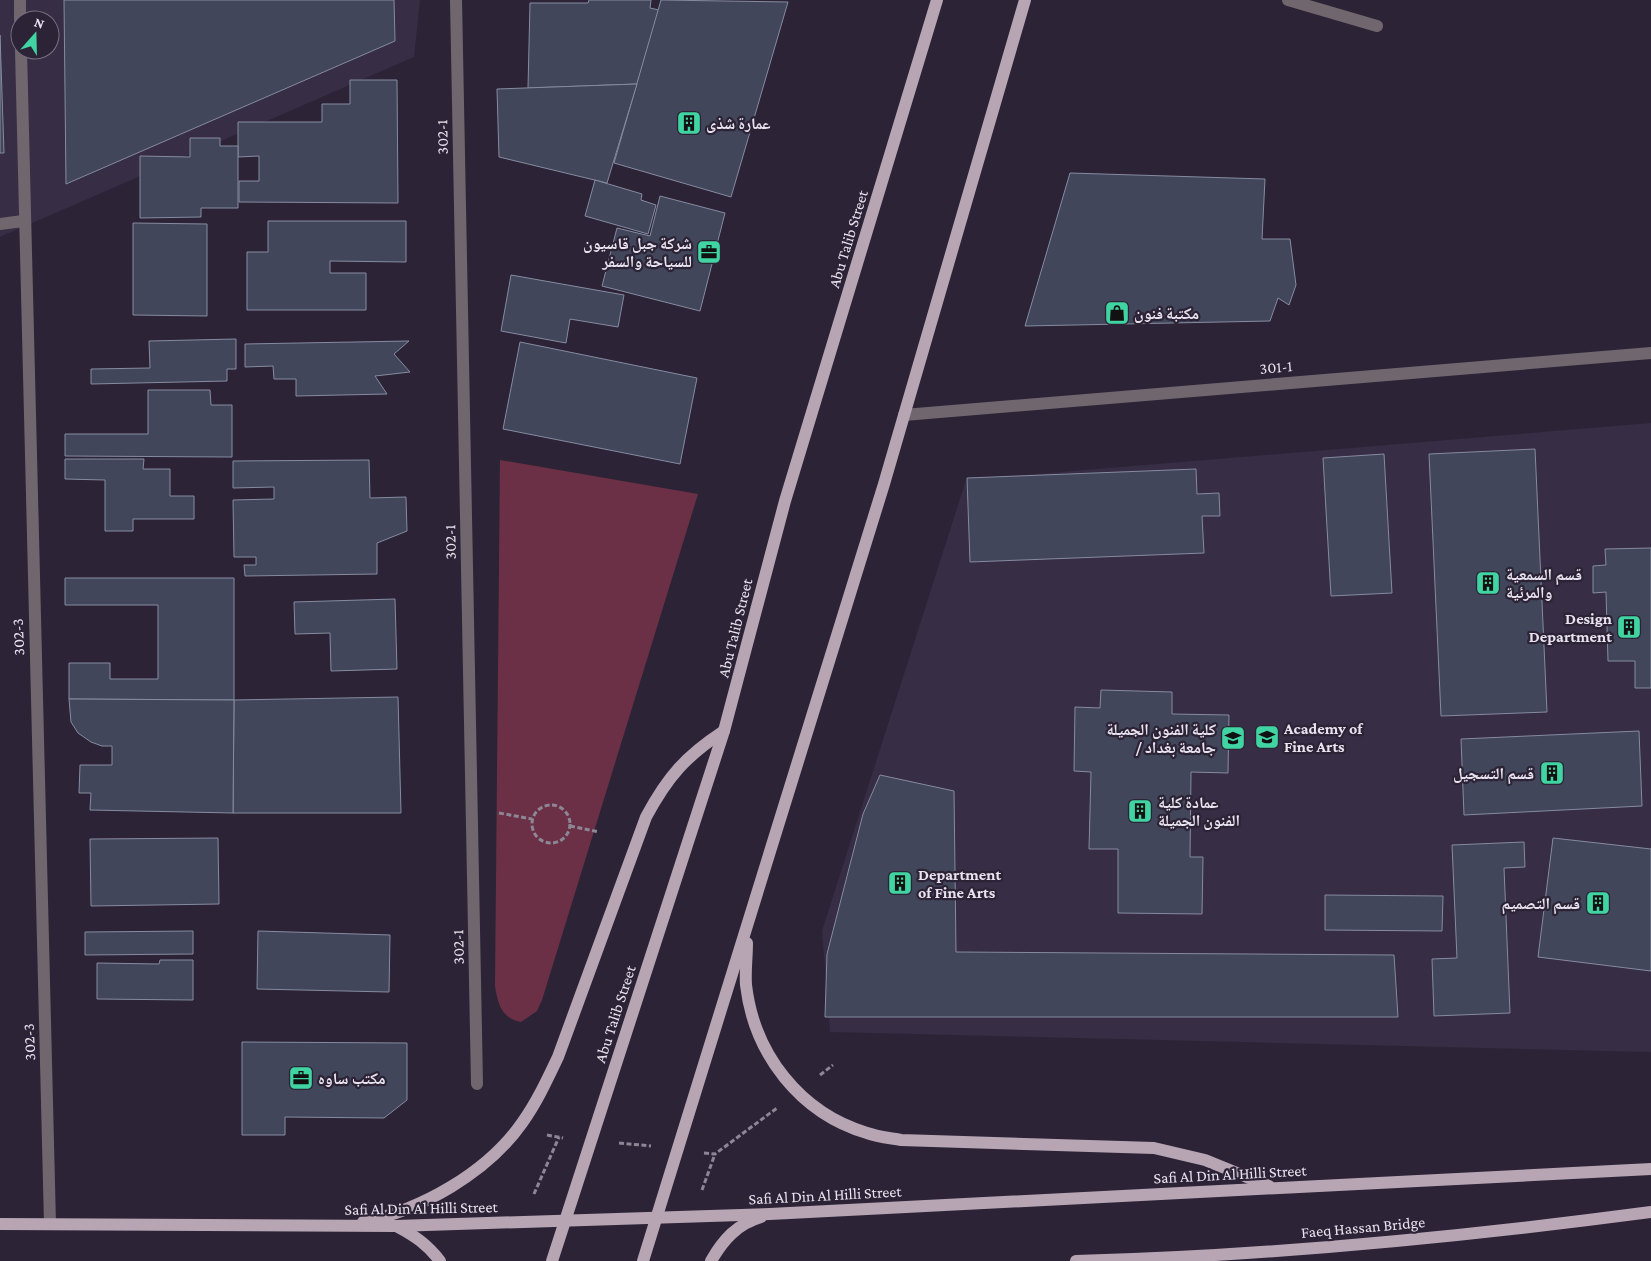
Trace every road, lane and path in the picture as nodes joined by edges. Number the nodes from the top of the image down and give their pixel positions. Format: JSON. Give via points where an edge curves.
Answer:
{"nodes":[{"id":1,"x":456,"y":0,"type":"edge"},
{"id":2,"x":937,"y":0,"type":"edge"},
{"id":3,"x":1025,"y":0,"type":"edge"},
{"id":4,"x":1288,"y":0,"type":"edge"},
{"id":5,"x":1377,"y":26,"type":"dead end"},
{"id":6,"x":21,"y":60,"type":"edge"},
{"id":7,"x":23,"y":221,"type":"junction"},
{"id":8,"x":0,"y":224,"type":"edge"},
{"id":9,"x":1651,"y":352,"type":"edge"},
{"id":10,"x":904,"y":415,"type":"junction"},
{"id":11,"x":724,"y":731,"type":"junction"},
{"id":12,"x":472,"y":808,"type":"junction"},
{"id":13,"x":532,"y":819,"type":"junction"},
{"id":14,"x":570,"y":826,"type":"junction"},
{"id":15,"x":599,"y":832,"type":"dead end"},
{"id":16,"x":749,"y":921,"type":"junction"},
{"id":17,"x":477,"y":1084,"type":"dead end"},
{"id":18,"x":765,"y":1116,"type":"dead end"},
{"id":19,"x":549,"y":1135,"type":"dead end"},
{"id":20,"x":559,"y":1137,"type":"junction"},
{"id":21,"x":570,"y":1139,"type":"dead end"},
{"id":22,"x":623,"y":1144,"type":"dead end"},
{"id":23,"x":649,"y":1146,"type":"dead end"},
{"id":24,"x":701,"y":1153,"type":"dead end"},
{"id":25,"x":715,"y":1154,"type":"junction"},
{"id":26,"x":1651,"y":1168,"type":"edge"},
{"id":27,"x":707,"y":1176,"type":"dead end"},
{"id":28,"x":1274,"y":1188,"type":"junction"},
{"id":29,"x":531,"y":1200,"type":"dead end"},
{"id":30,"x":1651,"y":1212,"type":"edge"},
{"id":31,"x":770,"y":1214,"type":"junction"},
{"id":32,"x":656,"y":1218,"type":"junction"},
{"id":33,"x":566,"y":1220,"type":"junction"},
{"id":34,"x":0,"y":1224,"type":"edge"},
{"id":35,"x":50,"y":1224,"type":"junction"},
{"id":36,"x":341,"y":1226,"type":"junction"},
{"id":37,"x":396,"y":1226,"type":"junction"},
{"id":38,"x":440,"y":1261,"type":"edge"},
{"id":39,"x":552,"y":1261,"type":"edge"},
{"id":40,"x":643,"y":1261,"type":"edge"},
{"id":41,"x":711,"y":1261,"type":"edge"},
{"id":42,"x":1076,"y":1261,"type":"edge"}],
"edges":[{"from":1,"to":12,"type":"street","name":"302-1"},
{"from":2,"to":11,"type":"main road","name":"Abu Talib Street","via":[[785,501]]},
{"from":3,"to":10,"type":"main road"},
{"from":4,"to":5,"type":"street"},
{"from":6,"to":7,"type":"street","name":"302-3"},
{"from":7,"to":8,"type":"street"},
{"from":7,"to":35,"type":"street","name":"302-3"},
{"from":9,"to":10,"type":"street","name":"301-1"},
{"from":10,"to":16,"type":"main road"},
{"from":11,"to":33,"type":"main road","name":"Abu Talib Street"},
{"from":11,"to":36,"type":"main road","via":[[698,748],[676,769],[646,817],[558,1057],[542,1092],[518,1128],[492,1156],[464,1178],[409,1206]]},
{"from":12,"to":13,"type":"path"},
{"from":12,"to":17,"type":"street","name":"302-1"},
{"from":13,"to":14,"type":"path","via":[[540,809],[553,806],[564,810]]},
{"from":13,"to":14,"type":"path","via":[[533,831],[541,842],[564,838]]},
{"from":14,"to":15,"type":"path"},
{"from":16,"to":28,"type":"main road","via":[[746,983],[752,1017],[764,1049],[783,1077],[807,1102],[836,1120],[867,1134],[901,1140],[1154,1148],[1205,1160]]},
{"from":16,"to":32,"type":"main road"},
{"from":18,"to":25,"type":"path"},
{"from":19,"to":20,"type":"path"},
{"from":20,"to":21,"type":"path"},
{"from":20,"to":29,"type":"path"},
{"from":22,"to":23,"type":"path"},
{"from":24,"to":25,"type":"path"},
{"from":25,"to":27,"type":"path"},
{"from":26,"to":28,"type":"main road","name":"Safi Al Din Al Hilli Street"},
{"from":28,"to":31,"type":"main road","name":"Safi Al Din Al Hilli Street"},
{"from":30,"to":42,"type":"main road","name":"Faeq Hassan Bridge","via":[[1327,1247]]},
{"from":31,"to":32,"type":"main road","name":"Safi Al Din Al Hilli Street"},
{"from":31,"to":41,"type":"main road","via":[[750,1220],[733,1231]]},
{"from":32,"to":33,"type":"main road","name":"Safi Al Din Al Hilli Street"},
{"from":32,"to":40,"type":"main road"},
{"from":33,"to":37,"type":"main road","name":"Safi Al Din Al Hilli Street"},
{"from":33,"to":39,"type":"main road","name":"Abu Talib Street"},
{"from":34,"to":35,"type":"main road","name":"Safi Al Din Al Hilli Street"},
{"from":35,"to":36,"type":"main road","name":"Safi Al Din Al Hilli Street"},
{"from":36,"to":37,"type":"main road","name":"Safi Al Din Al Hilli Street"},
{"from":37,"to":38,"type":"main road","via":[[414,1235]]}]}
